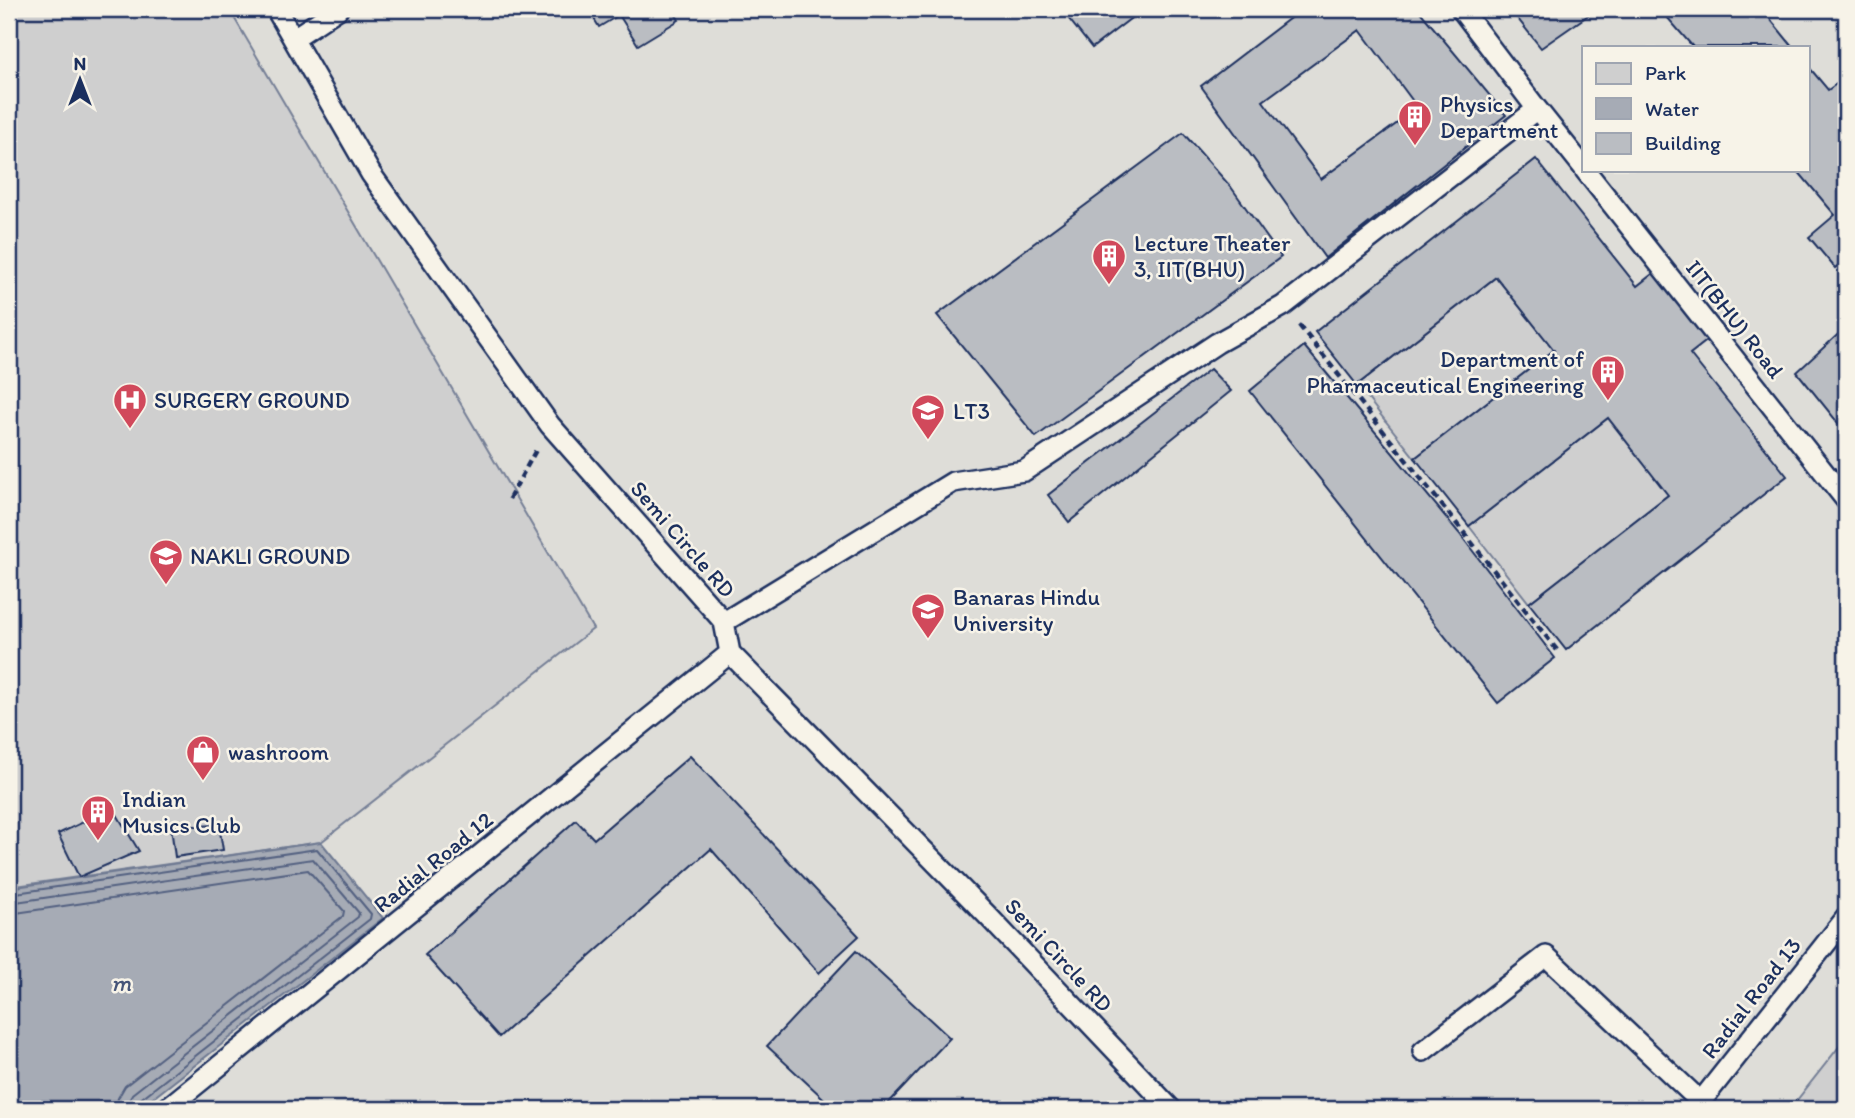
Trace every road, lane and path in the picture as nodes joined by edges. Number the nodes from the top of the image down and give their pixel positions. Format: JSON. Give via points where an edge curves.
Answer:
{"nodes":[{"id":1,"x":276,"y":9,"type":"edge"},
{"id":2,"x":338,"y":9,"type":"edge"},
{"id":3,"x":1461,"y":9,"type":"edge"},
{"id":4,"x":294,"y":37,"type":"junction"},
{"id":5,"x":1538,"y":109,"type":"junction"},
{"id":6,"x":1582,"y":165,"type":"edge"},
{"id":7,"x":1587,"y":172,"type":"edge"},
{"id":8,"x":1283,"y":306,"type":"junction"},
{"id":9,"x":550,"y":425,"type":"junction"},
{"id":10,"x":509,"y":499,"type":"dead end"},
{"id":11,"x":1846,"y":500,"type":"edge"},
{"id":12,"x":724,"y":622,"type":"junction"},
{"id":13,"x":1557,"y":650,"type":"dead end"},
{"id":14,"x":730,"y":653,"type":"junction"},
{"id":15,"x":1846,"y":918,"type":"edge"},
{"id":16,"x":1423,"y":1051,"type":"dead end"},
{"id":17,"x":1698,"y":1106,"type":"edge"},
{"id":18,"x":166,"y":1109,"type":"edge"},
{"id":19,"x":1171,"y":1109,"type":"edge"}],
"edges":[{"from":1,"to":4,"type":"lane","name":"Semi Circle RD"},
{"from":2,"to":4,"type":"lane"},
{"from":3,"to":5,"type":"lane","name":"IIT(BHU) Road"},
{"from":4,"to":9,"type":"lane","name":"Semi Circle RD","via":[[371,174]]},
{"from":5,"to":6,"type":"lane","name":"IIT(BHU) Road"},
{"from":5,"to":8,"type":"lane"},
{"from":7,"to":11,"type":"lane","name":"IIT(BHU) Road"},
{"from":8,"to":12,"type":"lane","via":[[1217,343],[1024,471],[953,482]]},
{"from":8,"to":13,"type":"path"},
{"from":9,"to":10,"type":"path"},
{"from":9,"to":12,"type":"lane","name":"Semi Circle RD"},
{"from":12,"to":14,"type":"lane","name":"Semi Circle RD"},
{"from":14,"to":18,"type":"lane","name":"Radial Road 12"},
{"from":14,"to":19,"type":"lane","name":"Semi Circle RD"},
{"from":15,"to":17,"type":"lane","name":"Radial Road 13"},
{"from":16,"to":17,"type":"lane","via":[[1546,956]]}]}
